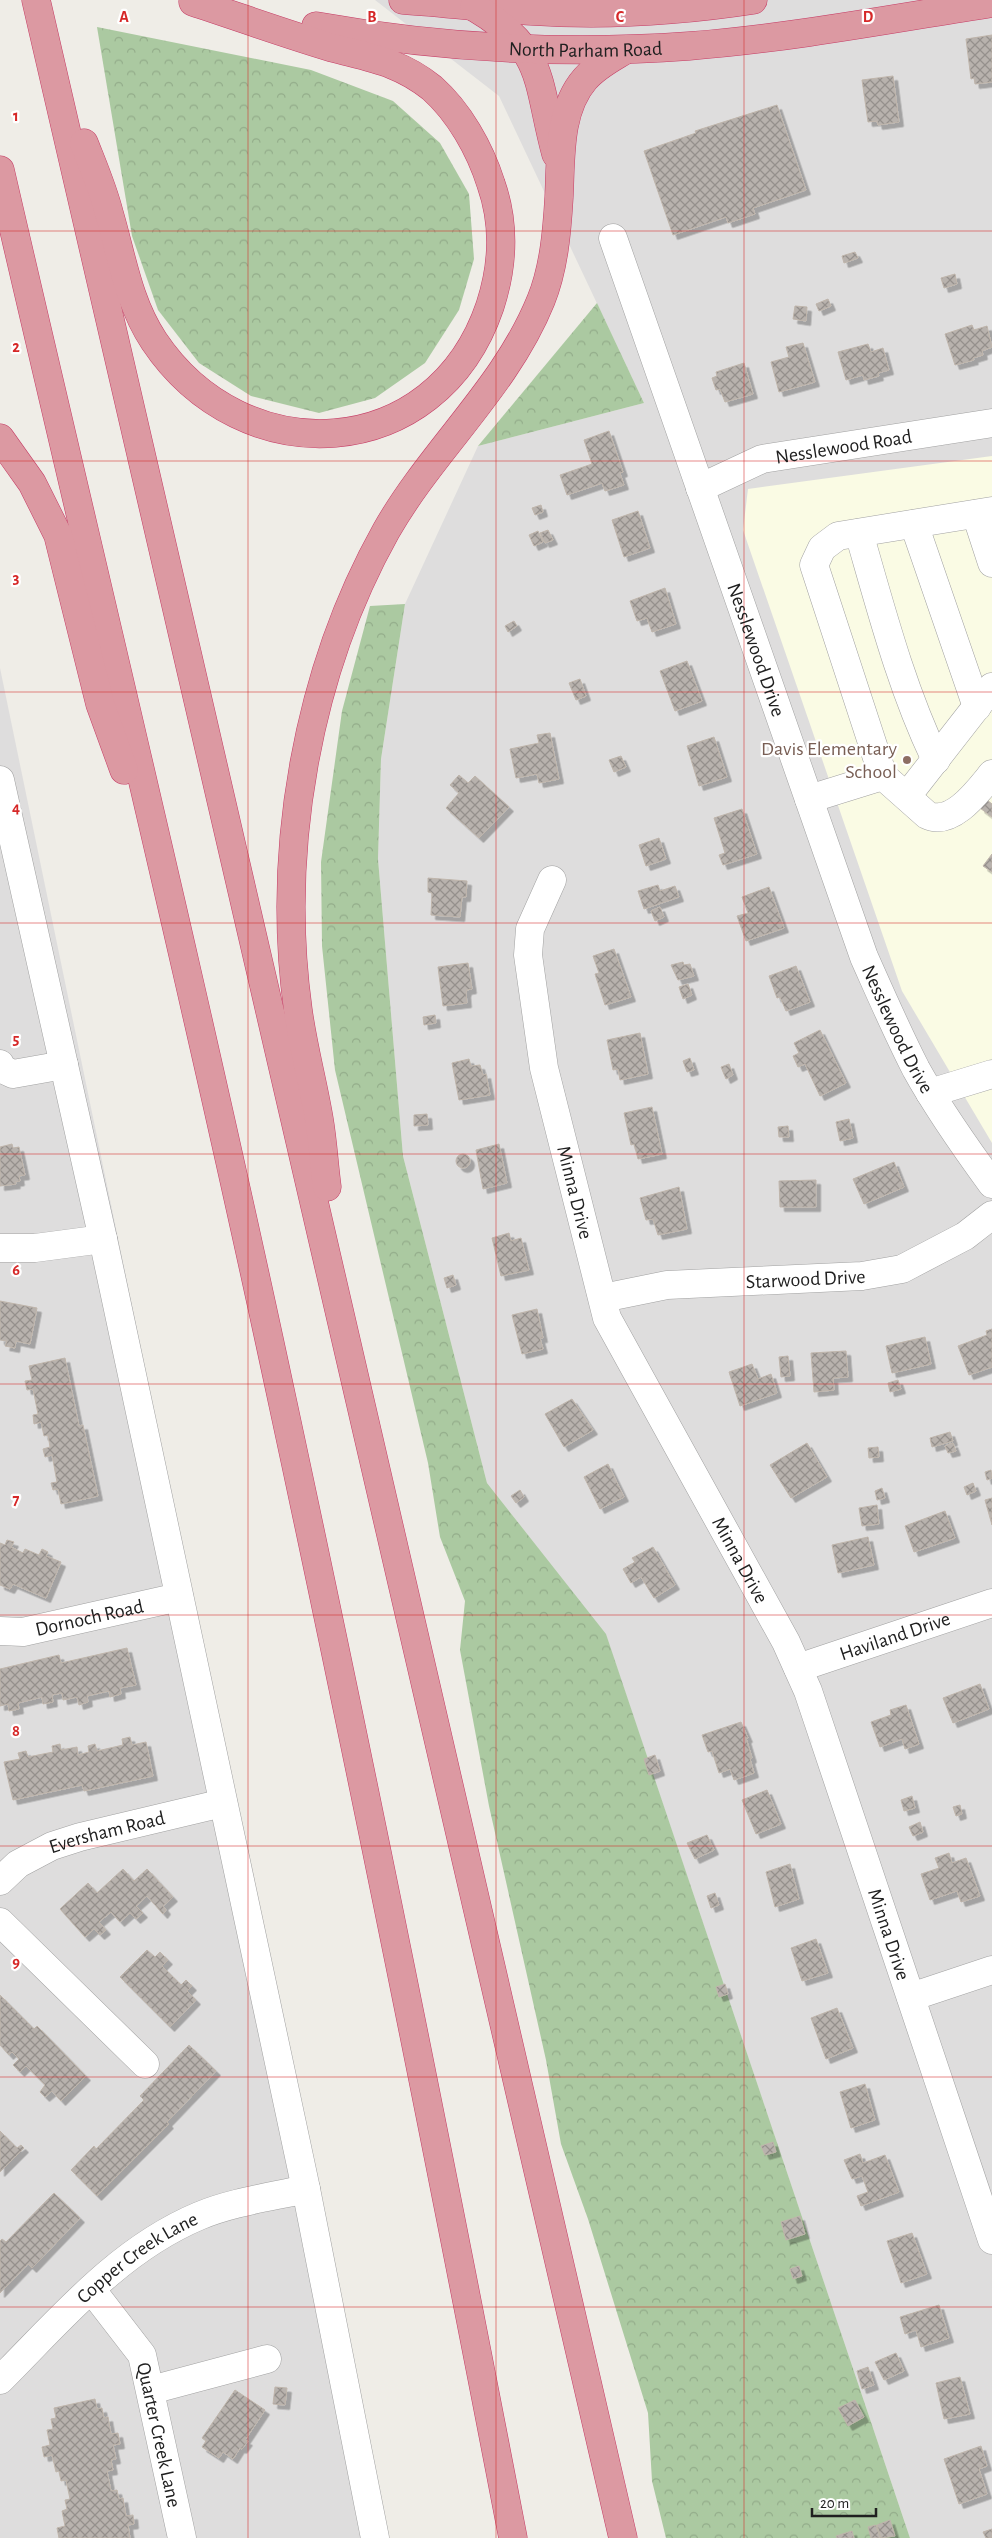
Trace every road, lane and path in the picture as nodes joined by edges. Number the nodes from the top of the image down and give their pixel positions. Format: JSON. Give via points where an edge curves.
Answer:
{"nodes":[{"id":1,"x":36,"y":0,"type":"edge"},
{"id":2,"x":403,"y":0,"type":"edge"},
{"id":3,"x":680,"y":0,"type":"edge"},
{"id":4,"x":752,"y":0,"type":"edge"},
{"id":5,"x":187,"y":1,"type":"edge"},
{"id":6,"x":992,"y":4,"type":"edge"},
{"id":7,"x":469,"y":5,"type":"junction"},
{"id":8,"x":718,"y":6,"type":"junction"},
{"id":9,"x":43,"y":31,"type":"junction"},
{"id":10,"x":526,"y":49,"type":"junction"},
{"id":11,"x":625,"y":50,"type":"junction"},
{"id":12,"x":560,"y":168,"type":"junction"},
{"id":13,"x":0,"y":170,"type":"edge"},
{"id":14,"x":613,"y":238,"type":"dead end"},
{"id":15,"x":992,"y":423,"type":"edge"},
{"id":16,"x":0,"y":438,"type":"edge"},
{"id":17,"x":700,"y":488,"type":"junction"},
{"id":18,"x":984,"y":513,"type":"edge"},
{"id":19,"x":914,"y":524,"type":"junction"},
{"id":20,"x":859,"y":532,"type":"junction"},
{"id":21,"x":992,"y":563,"type":"edge"},
{"id":22,"x":984,"y":697,"type":"edge"},
{"id":23,"x":936,"y":760,"type":"junction"},
{"id":24,"x":992,"y":774,"type":"edge"},
{"id":25,"x":883,"y":776,"type":"junction"},
{"id":26,"x":0,"y":780,"type":"edge"},
{"id":27,"x":908,"y":796,"type":"junction"},
{"id":28,"x":809,"y":800,"type":"junction"},
{"id":29,"x":552,"y":880,"type":"dead end"},
{"id":30,"x":165,"y":882,"type":"junction"},
{"id":31,"x":0,"y":1064,"type":"edge"},
{"id":32,"x":64,"y":1066,"type":"junction"},
{"id":33,"x":992,"y":1074,"type":"edge"},
{"id":34,"x":930,"y":1093,"type":"junction"},
{"id":35,"x":992,"y":1184,"type":"edge"},
{"id":36,"x":992,"y":1215,"type":"edge"},
{"id":37,"x":103,"y":1239,"type":"junction"},
{"id":38,"x":0,"y":1248,"type":"edge"},
{"id":39,"x":603,"y":1298,"type":"junction"},
{"id":40,"x":342,"y":1318,"type":"junction"},
{"id":41,"x":180,"y":1597,"type":"junction"},
{"id":42,"x":992,"y":1603,"type":"edge"},
{"id":43,"x":0,"y":1631,"type":"edge"},
{"id":44,"x":798,"y":1668,"type":"junction"},
{"id":45,"x":223,"y":1803,"type":"junction"},
{"id":46,"x":0,"y":1881,"type":"edge"},
{"id":47,"x":0,"y":1922,"type":"edge"},
{"id":48,"x":992,"y":1970,"type":"edge"},
{"id":49,"x":911,"y":1997,"type":"junction"},
{"id":50,"x":145,"y":2064,"type":"dead end"},
{"id":51,"x":306,"y":2189,"type":"junction"},
{"id":52,"x":992,"y":2240,"type":"edge"},
{"id":53,"x":91,"y":2289,"type":"junction"},
{"id":54,"x":267,"y":2359,"type":"dead end"},
{"id":55,"x":0,"y":2380,"type":"edge"},
{"id":56,"x":151,"y":2390,"type":"junction"},
{"id":57,"x":182,"y":2538,"type":"edge"},
{"id":58,"x":375,"y":2538,"type":"edge"},
{"id":59,"x":512,"y":2538,"type":"edge"},
{"id":60,"x":623,"y":2538,"type":"edge"}],
"edges":[{"from":1,"to":9,"type":"highway"},
{"from":2,"to":7,"type":"highway","name":"North Parham Road"},
{"from":3,"to":8,"type":"highway"},
{"from":4,"to":8,"type":"highway","name":"North Parham Road"},
{"from":5,"to":9,"type":"highway","via":[[396,65],[432,89],[450,108],[485,165],[496,197],[501,252],[498,276],[485,320],[463,360],[441,385],[392,418],[334,434],[287,432],[244,419],[215,402],[171,362],[143,323],[132,298],[109,211]]},
{"from":5,"to":10,"type":"highway","name":"North Parham Road","via":[[403,40]]},
{"from":6,"to":11,"type":"highway","name":"North Parham Road","via":[[755,39]]},
{"from":7,"to":8,"type":"highway","name":"North Parham Road","via":[[581,12]]},
{"from":7,"to":10,"type":"highway","via":[[505,28]]},
{"from":9,"to":40,"type":"highway"},
{"from":10,"to":11,"type":"highway","name":"North Parham Road"},
{"from":10,"to":12,"type":"highway","via":[[538,74]]},
{"from":11,"to":12,"type":"highway","via":[[596,68],[577,90],[566,115]]},
{"from":12,"to":40,"type":"highway","via":[[551,265],[528,331],[406,498],[387,529],[346,613],[328,662],[315,713],[296,835],[292,933],[298,1009],[319,1119]]},
{"from":13,"to":30,"type":"highway"},
{"from":14,"to":17,"type":"street","name":"Nesslewood Drive"},
{"from":15,"to":17,"type":"street","name":"Nesslewood Road","via":[[762,459]]},
{"from":16,"to":30,"type":"highway","via":[[32,482],[58,535],[100,704]]},
{"from":17,"to":28,"type":"street","name":"Nesslewood Drive"},
{"from":18,"to":19,"type":"street"},
{"from":18,"to":21,"type":"street"},
{"from":19,"to":20,"type":"street"},
{"from":19,"to":22,"type":"street"},
{"from":20,"to":23,"type":"street","via":[[889,638]]},
{"from":20,"to":25,"type":"street","via":[[838,536],[822,548],[814,565]]},
{"from":22,"to":23,"type":"street"},
{"from":23,"to":27,"type":"street"},
{"from":24,"to":27,"type":"street","via":[[948,817],[935,819],[927,815]]},
{"from":25,"to":27,"type":"street"},
{"from":25,"to":28,"type":"street"},
{"from":26,"to":32,"type":"street"},
{"from":28,"to":34,"type":"street","name":"Nesslewood Drive","via":[[864,957],[897,1033]]},
{"from":29,"to":39,"type":"street","name":"Minna Drive","via":[[530,929],[528,955],[544,1068]]},
{"from":30,"to":59,"type":"highway","via":[[279,1384],[350,1718],[450,2207]]},
{"from":31,"to":32,"type":"street","via":[[2,1069],[13,1074]]},
{"from":32,"to":37,"type":"street"},
{"from":33,"to":34,"type":"street"},
{"from":34,"to":35,"type":"street","name":"Nesslewood Drive"},
{"from":36,"to":39,"type":"street","name":"Starwood Drive","via":[[965,1236],[902,1269],[862,1276],[667,1285]]},
{"from":37,"to":38,"type":"street","via":[[35,1248]]},
{"from":37,"to":41,"type":"street"},
{"from":39,"to":44,"type":"street","name":"Minna Drive","via":[[607,1318],[622,1348]]},
{"from":40,"to":60,"type":"highway"},
{"from":41,"to":43,"type":"street","name":"Dornoch Road","via":[[23,1632]]},
{"from":41,"to":45,"type":"street"},
{"from":42,"to":44,"type":"street","name":"Haviland Drive"},
{"from":44,"to":49,"type":"street","name":"Minna Drive","via":[[826,1738]]},
{"from":45,"to":46,"type":"street","name":"Eversham Road","via":[[52,1846],[18,1864]]},
{"from":45,"to":51,"type":"street"},
{"from":47,"to":50,"type":"street"},
{"from":48,"to":49,"type":"street"},
{"from":49,"to":52,"type":"street","name":"Minna Drive"},
{"from":51,"to":53,"type":"street","name":"Copper Creek Lane","via":[[200,2215],[144,2244]]},
{"from":51,"to":58,"type":"street"},
{"from":53,"to":55,"type":"street","name":"Copper Creek Lane"},
{"from":53,"to":56,"type":"street","name":"Quarter Creek Lane","via":[[142,2356]]},
{"from":54,"to":56,"type":"street"},
{"from":56,"to":57,"type":"street","name":"Quarter Creek Lane"}]}
